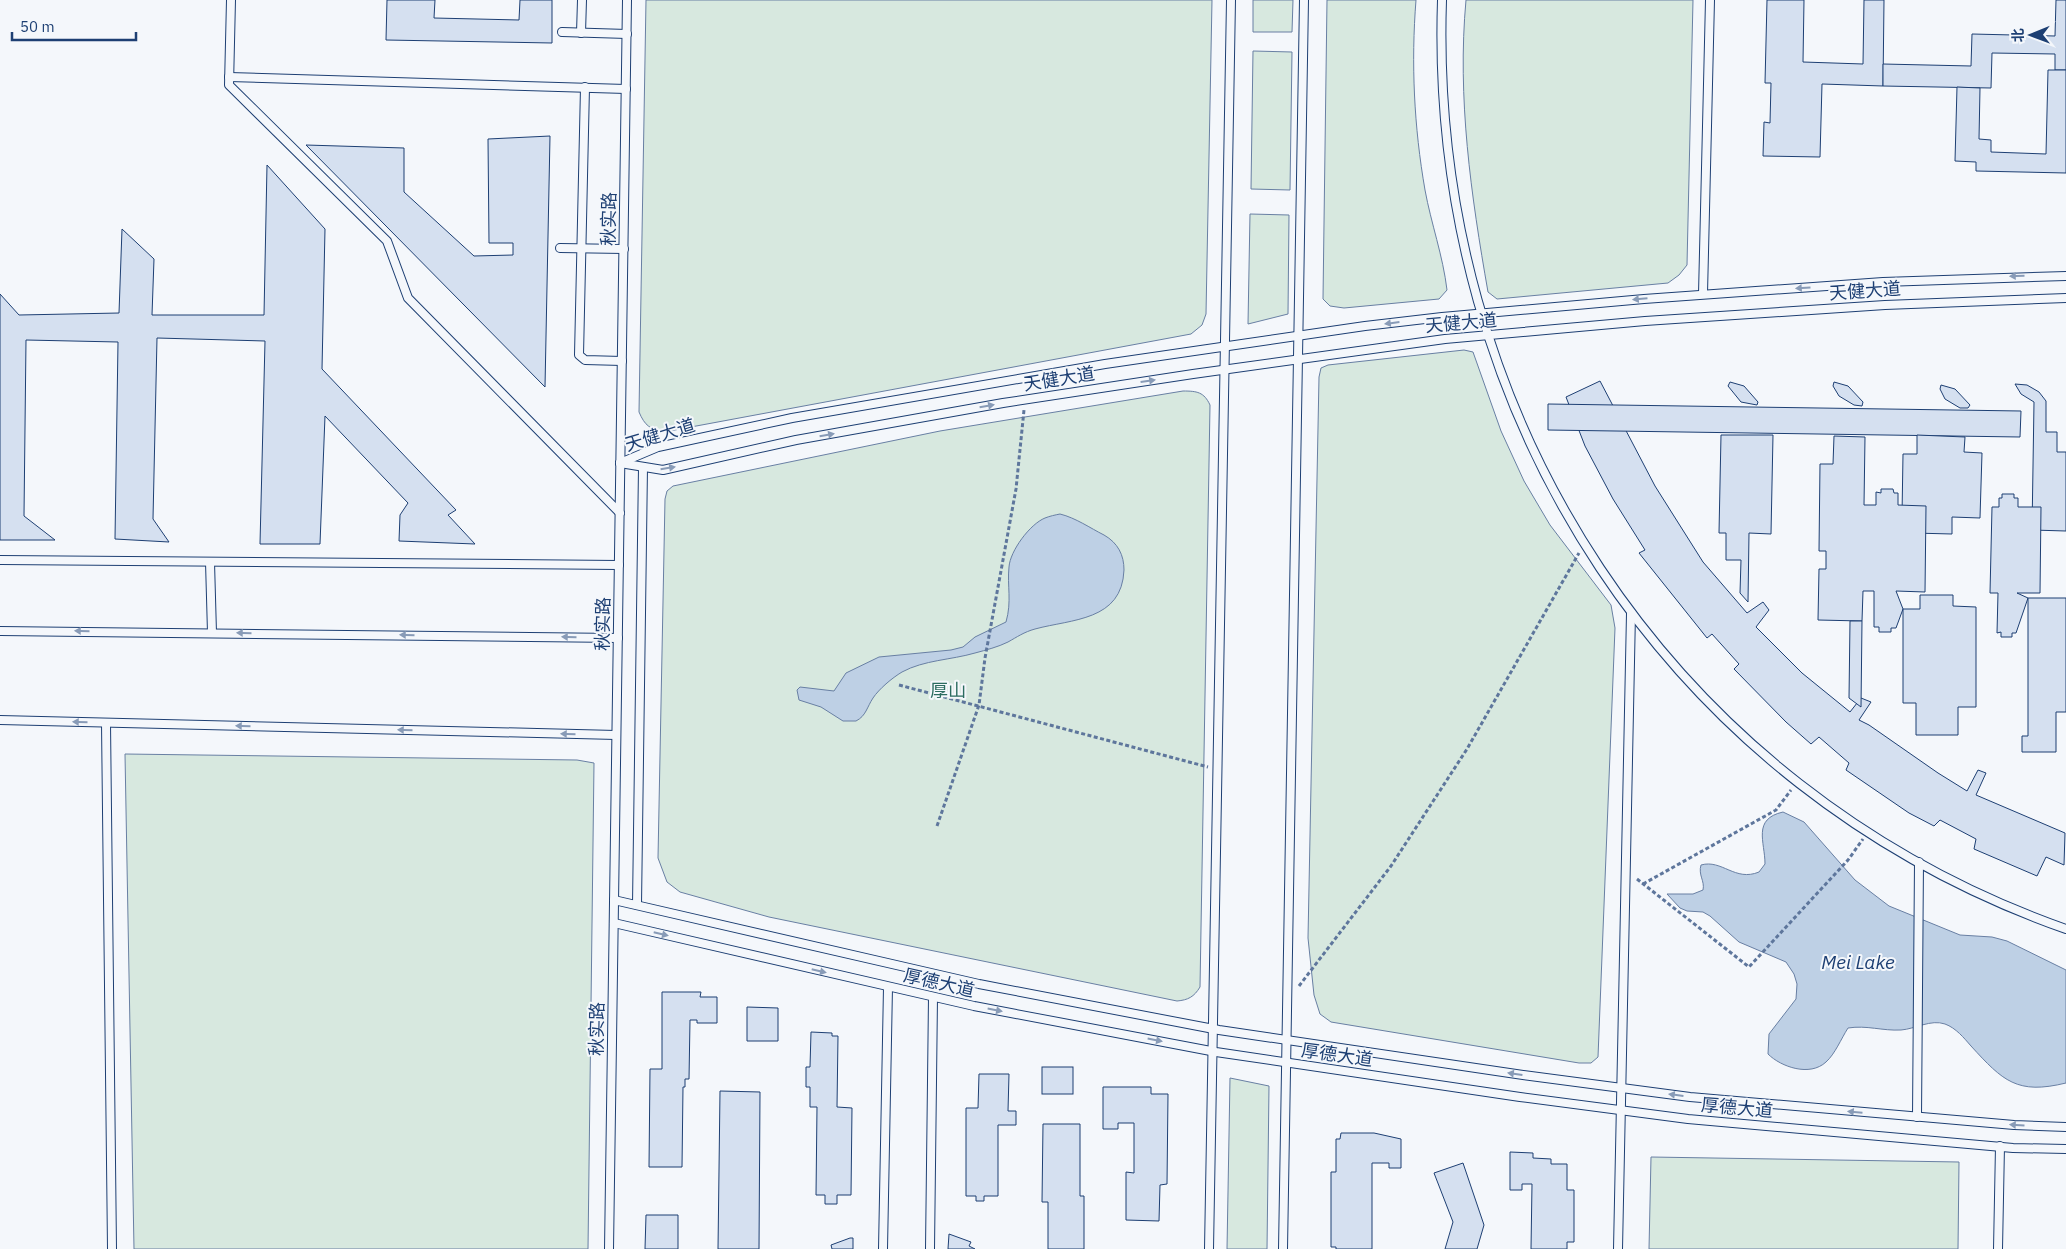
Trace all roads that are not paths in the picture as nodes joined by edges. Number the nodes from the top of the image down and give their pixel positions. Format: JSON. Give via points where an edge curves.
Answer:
{"nodes":[{"id":1,"x":231,"y":0,"type":"edge"},
{"id":2,"x":582,"y":0,"type":"edge"},
{"id":3,"x":627,"y":0,"type":"edge"},
{"id":4,"x":1231,"y":0,"type":"edge"},
{"id":5,"x":1304,"y":0,"type":"edge"},
{"id":6,"x":1442,"y":0,"type":"edge"},
{"id":7,"x":1710,"y":0,"type":"edge"},
{"id":8,"x":562,"y":32,"type":"dead end"},
{"id":9,"x":581,"y":33,"type":"junction"},
{"id":10,"x":627,"y":34,"type":"junction"},
{"id":11,"x":229,"y":77,"type":"junction"},
{"id":12,"x":585,"y":87,"type":"junction"},
{"id":13,"x":626,"y":89,"type":"junction"},
{"id":14,"x":560,"y":248,"type":"dead end"},
{"id":15,"x":581,"y":248,"type":"junction"},
{"id":16,"x":624,"y":250,"type":"junction"},
{"id":17,"x":2066,"y":276,"type":"edge"},
{"id":18,"x":1703,"y":294,"type":"junction"},
{"id":19,"x":2066,"y":298,"type":"edge"},
{"id":20,"x":1480,"y":313,"type":"junction"},
{"id":21,"x":1299,"y":336,"type":"junction"},
{"id":22,"x":1487,"y":336,"type":"junction"},
{"id":23,"x":1225,"y":346,"type":"junction"},
{"id":24,"x":1298,"y":359,"type":"junction"},
{"id":25,"x":622,"y":361,"type":"junction"},
{"id":26,"x":1224,"y":370,"type":"junction"},
{"id":27,"x":620,"y":462,"type":"junction"},
{"id":28,"x":643,"y":467,"type":"junction"},
{"id":29,"x":620,"y":512,"type":"junction"},
{"id":30,"x":0,"y":560,"type":"edge"},
{"id":31,"x":210,"y":562,"type":"junction"},
{"id":32,"x":619,"y":565,"type":"junction"},
{"id":33,"x":1631,"y":612,"type":"junction"},
{"id":34,"x":0,"y":630,"type":"edge"},
{"id":35,"x":212,"y":633,"type":"junction"},
{"id":36,"x":618,"y":638,"type":"junction"},
{"id":37,"x":0,"y":720,"type":"edge"},
{"id":38,"x":106,"y":723,"type":"junction"},
{"id":39,"x":616,"y":735,"type":"junction"},
{"id":40,"x":1919,"y":862,"type":"junction"},
{"id":41,"x":614,"y":900,"type":"junction"},
{"id":42,"x":637,"y":905,"type":"junction"},
{"id":43,"x":614,"y":923,"type":"junction"},
{"id":44,"x":2066,"y":929,"type":"edge"},
{"id":45,"x":888,"y":987,"type":"junction"},
{"id":46,"x":932,"y":997,"type":"junction"},
{"id":47,"x":1213,"y":1029,"type":"junction"},
{"id":48,"x":1287,"y":1040,"type":"junction"},
{"id":49,"x":1213,"y":1051,"type":"junction"},
{"id":50,"x":1286,"y":1062,"type":"junction"},
{"id":51,"x":1622,"y":1088,"type":"junction"},
{"id":52,"x":1621,"y":1110,"type":"junction"},
{"id":53,"x":1917,"y":1117,"type":"junction"},
{"id":54,"x":2066,"y":1127,"type":"edge"},
{"id":55,"x":2000,"y":1146,"type":"junction"},
{"id":56,"x":2066,"y":1149,"type":"edge"},
{"id":57,"x":112,"y":1249,"type":"edge"},
{"id":58,"x":609,"y":1249,"type":"edge"},
{"id":59,"x":883,"y":1249,"type":"edge"},
{"id":60,"x":930,"y":1249,"type":"edge"},
{"id":61,"x":1209,"y":1249,"type":"edge"},
{"id":62,"x":1283,"y":1249,"type":"edge"},
{"id":63,"x":1618,"y":1249,"type":"edge"},
{"id":64,"x":1998,"y":1249,"type":"edge"}],
"edges":[{"from":1,"to":11,"type":"lane"},
{"from":2,"to":9,"type":"lane"},
{"from":3,"to":10,"type":"lane","name":"秋实路"},
{"from":4,"to":23,"type":"lane"},
{"from":5,"to":21,"type":"lane"},
{"from":6,"to":20,"type":"lane","via":[[1442,86],[1448,161],[1458,226]]},
{"from":7,"to":18,"type":"lane"},
{"from":8,"to":9,"type":"lane"},
{"from":9,"to":10,"type":"lane"},
{"from":10,"to":13,"type":"lane","name":"秋实路"},
{"from":11,"to":12,"type":"lane"},
{"from":11,"to":29,"type":"lane","via":[[229,85],[387,241],[408,298]]},
{"from":12,"to":13,"type":"lane"},
{"from":12,"to":15,"type":"lane"},
{"from":13,"to":16,"type":"lane","name":"秋实路"},
{"from":14,"to":15,"type":"lane"},
{"from":15,"to":16,"type":"lane"},
{"from":15,"to":25,"type":"lane","via":[[579,355],[585,360]]},
{"from":16,"to":25,"type":"lane","name":"秋实路"},
{"from":17,"to":18,"type":"lane","name":"天健大道","one_way":true,"via":[[1883,282]]},
{"from":18,"to":20,"type":"lane","name":"天健大道","one_way":true},
{"from":19,"to":22,"type":"lane","name":"天健大道","via":[[1885,305],[1645,321]]},
{"from":20,"to":21,"type":"lane","name":"天健大道","one_way":true},
{"from":20,"to":22,"type":"lane"},
{"from":21,"to":23,"type":"lane","name":"天健大道"},
{"from":21,"to":24,"type":"lane"},
{"from":22,"to":24,"type":"lane","name":"天健大道"},
{"from":22,"to":33,"type":"lane","via":[[1512,404],[1551,487],[1584,544]]},
{"from":23,"to":26,"type":"lane"},
{"from":23,"to":27,"type":"lane","name":"天健大道","via":[[1009,379],[792,418],[658,447]]},
{"from":24,"to":26,"type":"lane","name":"天健大道"},
{"from":24,"to":48,"type":"lane"},
{"from":25,"to":27,"type":"lane","name":"秋实路"},
{"from":28,"to":26,"type":"lane","name":"天健大道","one_way":true,"via":[[663,470],[796,440],[1025,400]]},
{"from":26,"to":47,"type":"lane"},
{"from":27,"to":28,"type":"lane","name":"天健大道"},
{"from":27,"to":29,"type":"lane","name":"秋实路"},
{"from":28,"to":42,"type":"lane"},
{"from":29,"to":32,"type":"lane","name":"秋实路"},
{"from":30,"to":31,"type":"lane"},
{"from":31,"to":32,"type":"lane"},
{"from":31,"to":35,"type":"lane"},
{"from":32,"to":36,"type":"lane","name":"秋实路"},
{"from":33,"to":40,"type":"lane","via":[[1716,710],[1798,782],[1868,832]]},
{"from":33,"to":51,"type":"lane"},
{"from":35,"to":34,"type":"lane","one_way":true},
{"from":36,"to":35,"type":"lane","one_way":true},
{"from":36,"to":39,"type":"lane","name":"秋实路"},
{"from":38,"to":37,"type":"lane","one_way":true},
{"from":39,"to":38,"type":"lane","one_way":true},
{"from":38,"to":57,"type":"lane"},
{"from":39,"to":41,"type":"lane","name":"秋实路"},
{"from":40,"to":44,"type":"lane","via":[[1996,902]]},
{"from":40,"to":53,"type":"lane"},
{"from":41,"to":42,"type":"lane","name":"厚德大道"},
{"from":41,"to":43,"type":"lane","name":"秋实路"},
{"from":42,"to":47,"type":"lane","name":"厚德大道","via":[[979,984]]},
{"from":43,"to":45,"type":"lane","name":"厚德大道","one_way":true},
{"from":43,"to":58,"type":"lane","name":"秋实路"},
{"from":45,"to":46,"type":"lane","name":"厚德大道"},
{"from":45,"to":59,"type":"lane"},
{"from":46,"to":49,"type":"lane","name":"厚德大道","one_way":true},
{"from":46,"to":60,"type":"lane"},
{"from":47,"to":48,"type":"lane","name":"厚德大道"},
{"from":47,"to":49,"type":"lane"},
{"from":48,"to":50,"type":"lane"},
{"from":51,"to":48,"type":"lane","name":"厚德大道","one_way":true},
{"from":49,"to":50,"type":"lane","name":"厚德大道"},
{"from":49,"to":61,"type":"lane"},
{"from":50,"to":52,"type":"lane","name":"厚德大道"},
{"from":50,"to":62,"type":"lane"},
{"from":51,"to":52,"type":"lane"},
{"from":53,"to":51,"type":"lane","name":"厚德大道","one_way":true},
{"from":52,"to":55,"type":"lane","name":"厚德大道"},
{"from":52,"to":63,"type":"lane"},
{"from":54,"to":53,"type":"lane","name":"厚德大道","one_way":true},
{"from":55,"to":56,"type":"lane","name":"厚德大道"},
{"from":55,"to":64,"type":"lane"}]}
